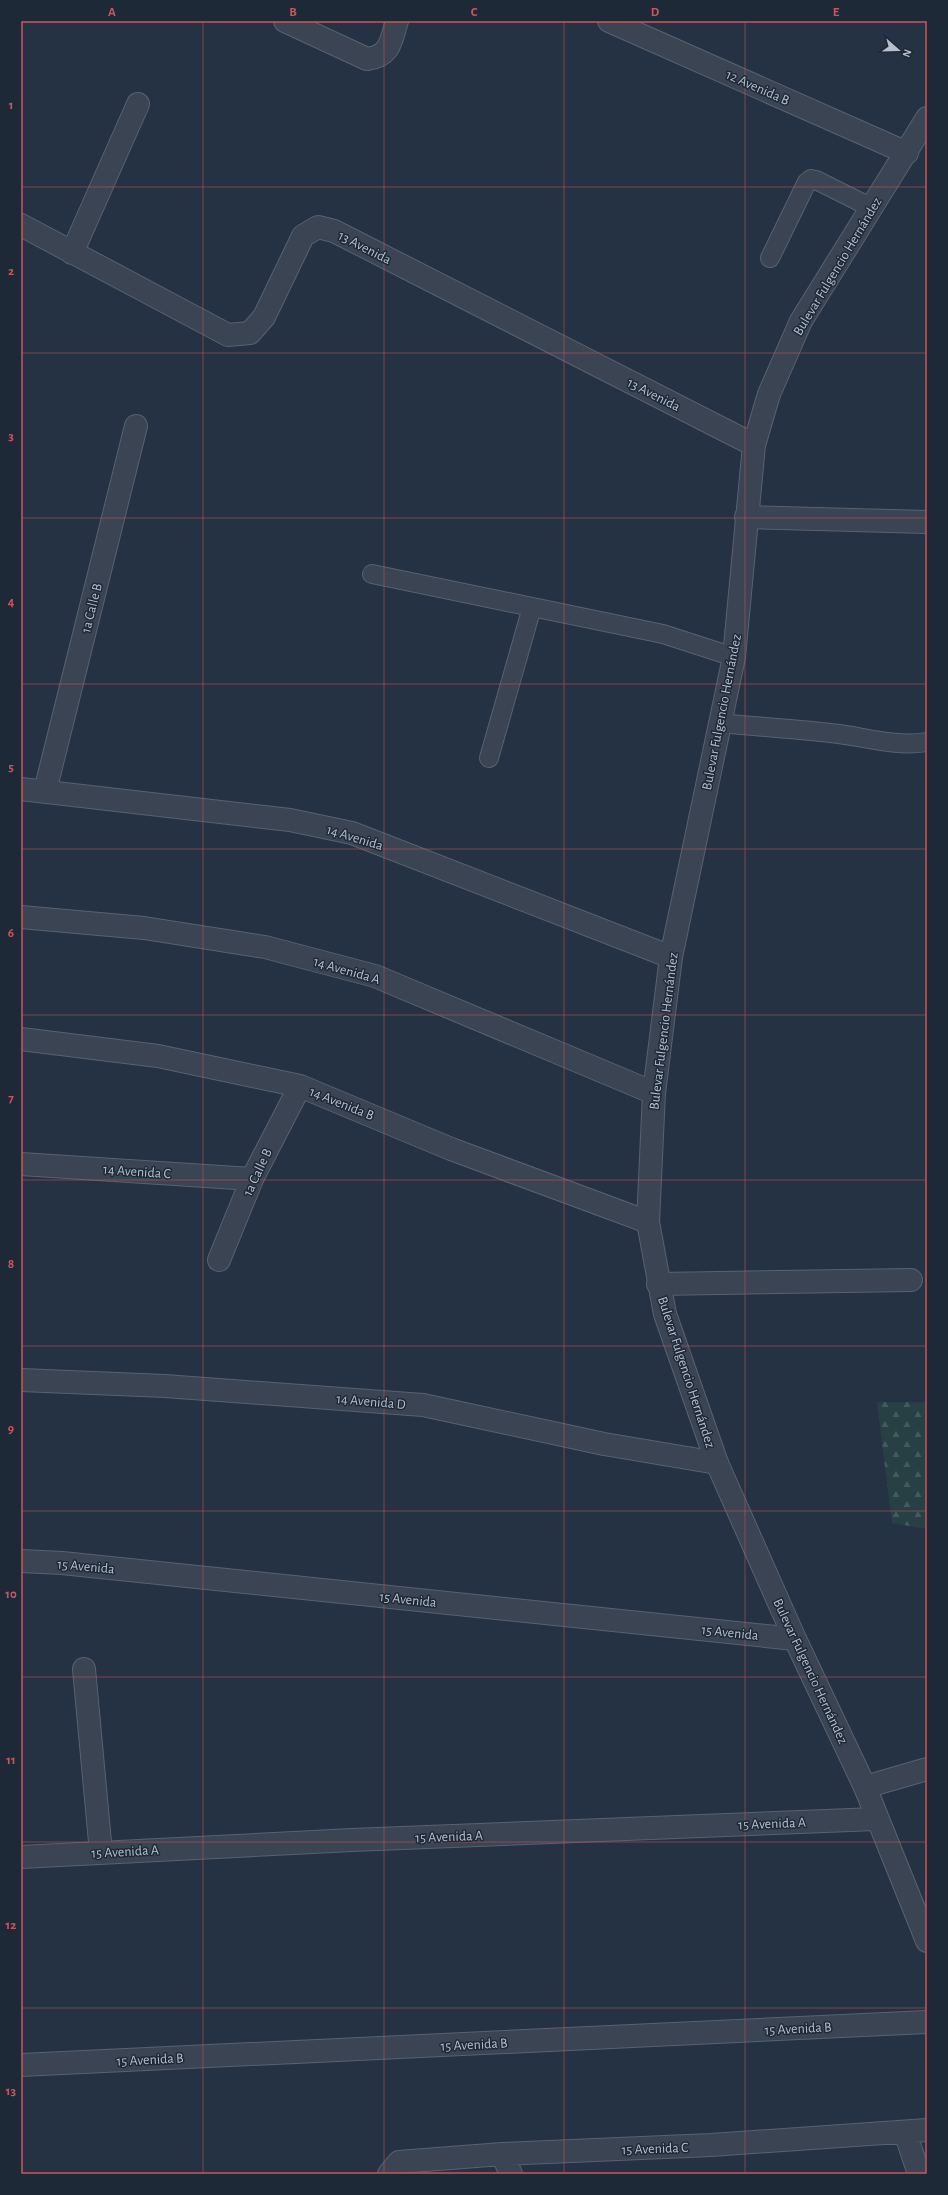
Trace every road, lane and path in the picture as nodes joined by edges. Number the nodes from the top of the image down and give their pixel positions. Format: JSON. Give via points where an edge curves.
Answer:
{"nodes":[{"id":1,"x":285,"y":21,"type":"edge"},
{"id":2,"x":397,"y":21,"type":"edge"},
{"id":3,"x":609,"y":21,"type":"edge"},
{"id":4,"x":138,"y":104,"type":"dead end"},
{"id":5,"x":927,"y":118,"type":"edge"},
{"id":6,"x":907,"y":153,"type":"junction"},
{"id":7,"x":870,"y":208,"type":"junction"},
{"id":8,"x":21,"y":225,"type":"edge"},
{"id":9,"x":72,"y":253,"type":"junction"},
{"id":10,"x":770,"y":258,"type":"dead end"},
{"id":11,"x":136,"y":426,"type":"dead end"},
{"id":12,"x":754,"y":445,"type":"junction"},
{"id":13,"x":746,"y":517,"type":"junction"},
{"id":14,"x":927,"y":522,"type":"edge"},
{"id":15,"x":372,"y":574,"type":"dead end"},
{"id":16,"x":532,"y":607,"type":"junction"},
{"id":17,"x":734,"y":657,"type":"junction"},
{"id":18,"x":720,"y":723,"type":"junction"},
{"id":19,"x":927,"y":742,"type":"edge"},
{"id":20,"x":489,"y":758,"type":"dead end"},
{"id":21,"x":21,"y":789,"type":"edge"},
{"id":22,"x":46,"y":791,"type":"junction"},
{"id":23,"x":21,"y":917,"type":"edge"},
{"id":24,"x":671,"y":957,"type":"junction"},
{"id":25,"x":21,"y":1039,"type":"edge"},
{"id":26,"x":300,"y":1086,"type":"junction"},
{"id":27,"x":654,"y":1092,"type":"junction"},
{"id":28,"x":21,"y":1164,"type":"edge"},
{"id":29,"x":252,"y":1179,"type":"junction"},
{"id":30,"x":648,"y":1222,"type":"junction"},
{"id":31,"x":219,"y":1260,"type":"dead end"},
{"id":32,"x":911,"y":1280,"type":"dead end"},
{"id":33,"x":658,"y":1284,"type":"junction"},
{"id":34,"x":21,"y":1380,"type":"edge"},
{"id":35,"x":717,"y":1463,"type":"junction"},
{"id":36,"x":21,"y":1561,"type":"edge"},
{"id":37,"x":795,"y":1639,"type":"junction"},
{"id":38,"x":84,"y":1669,"type":"dead end"},
{"id":39,"x":927,"y":1769,"type":"edge"},
{"id":40,"x":865,"y":1787,"type":"junction"},
{"id":41,"x":876,"y":1819,"type":"junction"},
{"id":42,"x":100,"y":1853,"type":"junction"},
{"id":43,"x":21,"y":1857,"type":"edge"},
{"id":44,"x":921,"y":1912,"type":"edge"},
{"id":45,"x":927,"y":1941,"type":"edge"},
{"id":46,"x":927,"y":2022,"type":"edge"},
{"id":47,"x":21,"y":2065,"type":"edge"},
{"id":48,"x":927,"y":2130,"type":"edge"},
{"id":49,"x":905,"y":2132,"type":"junction"},
{"id":50,"x":502,"y":2154,"type":"junction"},
{"id":51,"x":389,"y":2174,"type":"edge"},
{"id":52,"x":511,"y":2174,"type":"edge"},
{"id":53,"x":919,"y":2174,"type":"edge"}],
"edges":[{"from":1,"to":2,"type":"street","via":[[367,58],[378,57],[388,49]]},
{"from":3,"to":6,"type":"street","name":"12 Avenida B"},
{"from":4,"to":9,"type":"street"},
{"from":5,"to":6,"type":"street","name":"Bulevar Fulgencio Hernández"},
{"from":6,"to":7,"type":"street","name":"Bulevar Fulgencio Hernández"},
{"from":7,"to":10,"type":"lane","via":[[811,179],[807,182]]},
{"from":7,"to":12,"type":"street","name":"Bulevar Fulgencio Hernández","via":[[801,321],[769,394]]},
{"from":8,"to":9,"type":"street","name":"13 Avenida"},
{"from":9,"to":12,"type":"street","name":"13 Avenida","via":[[228,335],[250,333],[264,317],[303,236],[318,227],[334,231]]},
{"from":11,"to":22,"type":"street","name":"1a Calle B"},
{"from":12,"to":13,"type":"street","name":"Bulevar Fulgencio Hernández"},
{"from":13,"to":14,"type":"street"},
{"from":13,"to":17,"type":"street","name":"Bulevar Fulgencio Hernández"},
{"from":15,"to":16,"type":"lane"},
{"from":16,"to":17,"type":"lane","via":[[663,634]]},
{"from":16,"to":20,"type":"lane"},
{"from":17,"to":18,"type":"street","name":"Bulevar Fulgencio Hernández"},
{"from":18,"to":19,"type":"lane","via":[[840,734],[885,743]]},
{"from":18,"to":24,"type":"street","name":"Bulevar Fulgencio Hernández"},
{"from":21,"to":22,"type":"street","name":"14 Avenida"},
{"from":22,"to":24,"type":"street","name":"14 Avenida","via":[[290,820],[352,833]]},
{"from":23,"to":27,"type":"street","name":"14 Avenida A","via":[[144,928],[264,947],[375,976]]},
{"from":24,"to":27,"type":"street","name":"Bulevar Fulgencio Hernández"},
{"from":25,"to":26,"type":"street","name":"14 Avenida B","via":[[158,1056]]},
{"from":26,"to":29,"type":"street","name":"1a Calle B"},
{"from":26,"to":30,"type":"street","name":"14 Avenida B","via":[[451,1149]]},
{"from":27,"to":30,"type":"street","name":"Bulevar Fulgencio Hernández"},
{"from":28,"to":29,"type":"street","name":"14 Avenida C"},
{"from":29,"to":31,"type":"street","name":"1a Calle B"},
{"from":30,"to":33,"type":"street","name":"Bulevar Fulgencio Hernández"},
{"from":32,"to":33,"type":"street"},
{"from":33,"to":35,"type":"street","name":"Bulevar Fulgencio Hernández","via":[[665,1314]]},
{"from":34,"to":35,"type":"street","name":"14 Avenida D","via":[[165,1386],[423,1405],[604,1444]]},
{"from":35,"to":37,"type":"street","name":"Bulevar Fulgencio Hernández"},
{"from":36,"to":37,"type":"street","name":"15 Avenida","via":[[62,1563]]},
{"from":37,"to":40,"type":"street","name":"Bulevar Fulgencio Hernández"},
{"from":38,"to":42,"type":"street"},
{"from":39,"to":40,"type":"street"},
{"from":40,"to":41,"type":"street","name":"Bulevar Fulgencio Hernández"},
{"from":41,"to":42,"type":"street","name":"15 Avenida A"},
{"from":41,"to":44,"type":"street","name":"Bulevar Fulgencio Hernández"},
{"from":42,"to":43,"type":"street","name":"15 Avenida A"},
{"from":44,"to":45,"type":"street","name":"Bulevar Fulgencio Hernández"},
{"from":46,"to":47,"type":"street","name":"15 Avenida B"},
{"from":48,"to":49,"type":"street","name":"15 Avenida C"},
{"from":49,"to":50,"type":"street","name":"15 Avenida C","via":[[711,2145]]},
{"from":49,"to":53,"type":"street"},
{"from":50,"to":51,"type":"street","name":"15 Avenida C","via":[[399,2162]]},
{"from":50,"to":52,"type":"street"}]}
